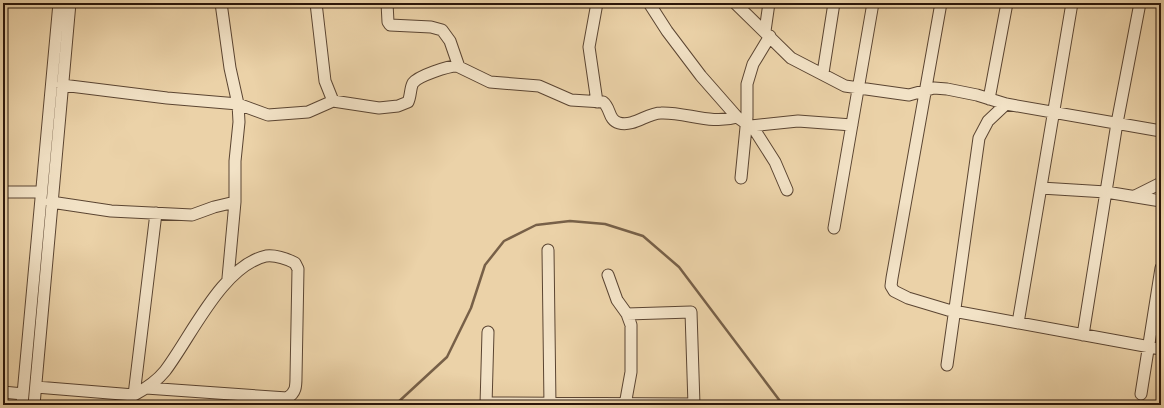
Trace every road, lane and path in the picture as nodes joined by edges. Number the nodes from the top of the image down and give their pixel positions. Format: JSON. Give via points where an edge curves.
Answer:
{"nodes":[{"id":1,"x":59,"y":3,"type":"edge"},
{"id":2,"x":70,"y":3,"type":"edge"},
{"id":3,"x":221,"y":3,"type":"edge"},
{"id":4,"x":316,"y":3,"type":"edge"},
{"id":5,"x":387,"y":3,"type":"edge"},
{"id":6,"x":597,"y":3,"type":"edge"},
{"id":7,"x":649,"y":3,"type":"edge"},
{"id":8,"x":735,"y":3,"type":"edge"},
{"id":9,"x":769,"y":3,"type":"edge"},
{"id":10,"x":834,"y":3,"type":"edge"},
{"id":11,"x":873,"y":3,"type":"edge"},
{"id":12,"x":941,"y":3,"type":"edge"},
{"id":13,"x":1007,"y":3,"type":"edge"},
{"id":14,"x":1072,"y":3,"type":"edge"},
{"id":15,"x":1140,"y":3,"type":"edge"},
{"id":16,"x":767,"y":34,"type":"junction"},
{"id":17,"x":459,"y":66,"type":"junction"},
{"id":18,"x":823,"y":74,"type":"junction"},
{"id":19,"x":62,"y":86,"type":"junction"},
{"id":20,"x":858,"y":89,"type":"junction"},
{"id":21,"x":926,"y":90,"type":"junction"},
{"id":22,"x":989,"y":99,"type":"junction"},
{"id":23,"x":332,"y":101,"type":"junction"},
{"id":24,"x":597,"y":102,"type":"junction"},
{"id":25,"x":238,"y":104,"type":"junction"},
{"id":26,"x":1006,"y":104,"type":"junction"},
{"id":27,"x":1053,"y":113,"type":"junction"},
{"id":28,"x":737,"y":117,"type":"junction"},
{"id":29,"x":1117,"y":123,"type":"junction"},
{"id":30,"x":749,"y":125,"type":"junction"},
{"id":31,"x":852,"y":125,"type":"junction"},
{"id":32,"x":1161,"y":130,"type":"edge"},
{"id":33,"x":742,"y":178,"type":"dead end"},
{"id":34,"x":1161,"y":183,"type":"edge"},
{"id":35,"x":1041,"y":188,"type":"junction"},
{"id":36,"x":787,"y":190,"type":"dead end"},
{"id":37,"x":3,"y":192,"type":"edge"},
{"id":38,"x":41,"y":192,"type":"junction"},
{"id":39,"x":1106,"y":192,"type":"junction"},
{"id":40,"x":1135,"y":196,"type":"junction"},
{"id":41,"x":1161,"y":201,"type":"edge"},
{"id":42,"x":51,"y":202,"type":"junction"},
{"id":43,"x":235,"y":202,"type":"junction"},
{"id":44,"x":156,"y":213,"type":"junction"},
{"id":45,"x":834,"y":228,"type":"dead end"},
{"id":46,"x":548,"y":250,"type":"dead end"},
{"id":47,"x":1161,"y":268,"type":"edge"},
{"id":48,"x":608,"y":275,"type":"dead end"},
{"id":49,"x":228,"y":278,"type":"junction"},
{"id":50,"x":955,"y":312,"type":"junction"},
{"id":51,"x":627,"y":314,"type":"junction"},
{"id":52,"x":1018,"y":323,"type":"junction"},
{"id":53,"x":488,"y":332,"type":"dead end"},
{"id":54,"x":1083,"y":335,"type":"junction"},
{"id":55,"x":1149,"y":347,"type":"junction"},
{"id":56,"x":1161,"y":349,"type":"edge"},
{"id":57,"x":947,"y":365,"type":"dead end"},
{"id":58,"x":36,"y":387,"type":"junction"},
{"id":59,"x":146,"y":388,"type":"junction"},
{"id":60,"x":3,"y":392,"type":"edge"},
{"id":61,"x":23,"y":394,"type":"junction"},
{"id":62,"x":1141,"y":394,"type":"dead end"},
{"id":63,"x":134,"y":396,"type":"junction"},
{"id":64,"x":486,"y":404,"type":"edge"},
{"id":65,"x":550,"y":404,"type":"edge"},
{"id":66,"x":625,"y":404,"type":"edge"},
{"id":67,"x":694,"y":404,"type":"edge"},
{"id":68,"x":22,"y":405,"type":"edge"},
{"id":69,"x":34,"y":405,"type":"edge"}],
"edges":[{"from":1,"to":38,"type":"street"},
{"from":2,"to":19,"type":"street"},
{"from":3,"to":25,"type":"street"},
{"from":4,"to":23,"type":"street","via":[[325,81]]},
{"from":5,"to":17,"type":"street","via":[[390,25],[442,30],[450,41]]},
{"from":6,"to":24,"type":"street","via":[[589,47]]},
{"from":7,"to":28,"type":"street","via":[[700,76]]},
{"from":8,"to":16,"type":"street"},
{"from":9,"to":16,"type":"street"},
{"from":10,"to":18,"type":"street"},
{"from":11,"to":20,"type":"street"},
{"from":12,"to":21,"type":"street"},
{"from":13,"to":22,"type":"street"},
{"from":14,"to":27,"type":"street"},
{"from":15,"to":29,"type":"street"},
{"from":16,"to":18,"type":"street","via":[[791,58]]},
{"from":16,"to":30,"type":"street","via":[[748,79]]},
{"from":17,"to":23,"type":"street","via":[[440,70],[415,81],[408,102],[398,106],[372,107]]},
{"from":17,"to":24,"type":"street","via":[[490,82],[539,86],[571,100]]},
{"from":18,"to":20,"type":"street","via":[[845,86]]},
{"from":19,"to":25,"type":"street"},
{"from":19,"to":42,"type":"street"},
{"from":20,"to":21,"type":"street","via":[[909,95]]},
{"from":20,"to":31,"type":"street"},
{"from":21,"to":22,"type":"street","via":[[946,89]]},
{"from":21,"to":50,"type":"street","via":[[891,286],[896,294]]},
{"from":22,"to":26,"type":"street"},
{"from":23,"to":25,"type":"street","via":[[308,112],[286,115],[268,115]]},
{"from":24,"to":28,"type":"street","via":[[605,103],[610,116],[620,123],[660,113],[719,120]]},
{"from":25,"to":43,"type":"street"},
{"from":26,"to":27,"type":"street"},
{"from":26,"to":50,"type":"street","via":[[988,120],[979,138]]},
{"from":27,"to":29,"type":"street"},
{"from":27,"to":35,"type":"street"},
{"from":28,"to":30,"type":"street"},
{"from":29,"to":32,"type":"street"},
{"from":29,"to":39,"type":"street"},
{"from":30,"to":31,"type":"street","via":[[798,121]]},
{"from":30,"to":33,"type":"street"},
{"from":30,"to":36,"type":"street","via":[[775,162]]},
{"from":31,"to":45,"type":"street"},
{"from":34,"to":40,"type":"street"},
{"from":35,"to":39,"type":"street"},
{"from":35,"to":52,"type":"street"},
{"from":37,"to":38,"type":"street"},
{"from":38,"to":61,"type":"street"},
{"from":39,"to":40,"type":"street"},
{"from":39,"to":54,"type":"street"},
{"from":40,"to":41,"type":"street"},
{"from":42,"to":44,"type":"street"},
{"from":42,"to":58,"type":"street"},
{"from":43,"to":44,"type":"street","via":[[192,215]]},
{"from":43,"to":49,"type":"street"},
{"from":44,"to":63,"type":"street"},
{"from":46,"to":65,"type":"street"},
{"from":47,"to":55,"type":"street"},
{"from":48,"to":51,"type":"street","via":[[617,300]]},
{"from":49,"to":59,"type":"street","via":[[164,372]]},
{"from":49,"to":59,"type":"street","via":[[254,260],[268,256],[295,263],[298,269],[294,392],[287,398]]},
{"from":50,"to":52,"type":"street"},
{"from":50,"to":57,"type":"street"},
{"from":51,"to":66,"type":"street","via":[[631,325],[632,343],[631,377]]},
{"from":51,"to":67,"type":"street","via":[[691,312]]},
{"from":52,"to":54,"type":"street"},
{"from":53,"to":64,"type":"street"},
{"from":54,"to":55,"type":"street"},
{"from":55,"to":56,"type":"street"},
{"from":55,"to":62,"type":"street"},
{"from":58,"to":63,"type":"street"},
{"from":58,"to":69,"type":"street"},
{"from":59,"to":63,"type":"street"},
{"from":60,"to":61,"type":"street"},
{"from":61,"to":68,"type":"street"},
{"from":64,"to":65,"type":"street"},
{"from":65,"to":66,"type":"street"},
{"from":66,"to":67,"type":"street"}]}
